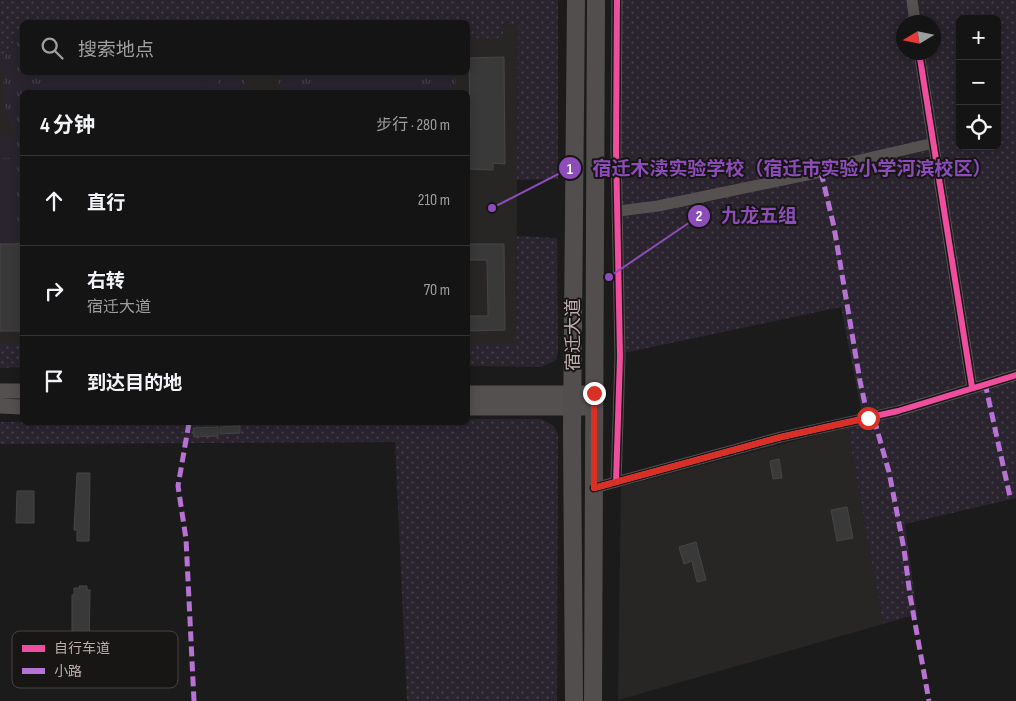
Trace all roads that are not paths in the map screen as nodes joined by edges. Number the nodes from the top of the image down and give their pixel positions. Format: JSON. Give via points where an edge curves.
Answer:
{"nodes":[{"id":1,"x":576,"y":0,"type":"edge"},
{"id":2,"x":596,"y":0,"type":"edge"},
{"id":3,"x":618,"y":0,"type":"edge"},
{"id":4,"x":912,"y":0,"type":"edge"},
{"id":5,"x":914,"y":15,"type":"edge"},
{"id":6,"x":920,"y":60,"type":"edge"},
{"id":7,"x":934,"y":143,"type":"junction"},
{"id":8,"x":619,"y":211,"type":"junction"},
{"id":9,"x":1016,"y":375,"type":"edge"},
{"id":10,"x":972,"y":387,"type":"junction"},
{"id":11,"x":0,"y":391,"type":"edge"},
{"id":12,"x":20,"y":391,"type":"edge"},
{"id":13,"x":470,"y":393,"type":"edge"},
{"id":14,"x":573,"y":401,"type":"junction"},
{"id":15,"x":594,"y":401,"type":"junction"},
{"id":16,"x":0,"y":406,"type":"edge"},
{"id":17,"x":20,"y":406,"type":"edge"},
{"id":18,"x":470,"y":408,"type":"edge"},
{"id":19,"x":616,"y":482,"type":"junction"},
{"id":20,"x":594,"y":488,"type":"junction"},
{"id":21,"x":574,"y":701,"type":"edge"},
{"id":22,"x":593,"y":701,"type":"edge"}],
"edges":[{"from":1,"to":14,"type":"main road","name":"宿迁大道"},
{"from":2,"to":15,"type":"main road","name":"宿迁大道"},
{"from":3,"to":8,"type":"street","via":[[616,149]]},
{"from":4,"to":5,"type":"street"},
{"from":6,"to":7,"type":"street"},
{"from":7,"to":8,"type":"street","via":[[838,165],[821,172]]},
{"from":7,"to":10,"type":"street"},
{"from":8,"to":19,"type":"street","via":[[620,357]]},
{"from":9,"to":10,"type":"street"},
{"from":10,"to":19,"type":"street","via":[[898,411],[781,437]]},
{"from":11,"to":12,"type":"main road"},
{"from":13,"to":14,"type":"main road"},
{"from":14,"to":15,"type":"main road"},
{"from":14,"to":18,"type":"main road"},
{"from":14,"to":21,"type":"main road","name":"宿迁大道"},
{"from":15,"to":20,"type":"main road","name":"宿迁大道"},
{"from":16,"to":17,"type":"main road"},
{"from":19,"to":20,"type":"street"},
{"from":20,"to":22,"type":"main road","name":"宿迁大道"}]}
